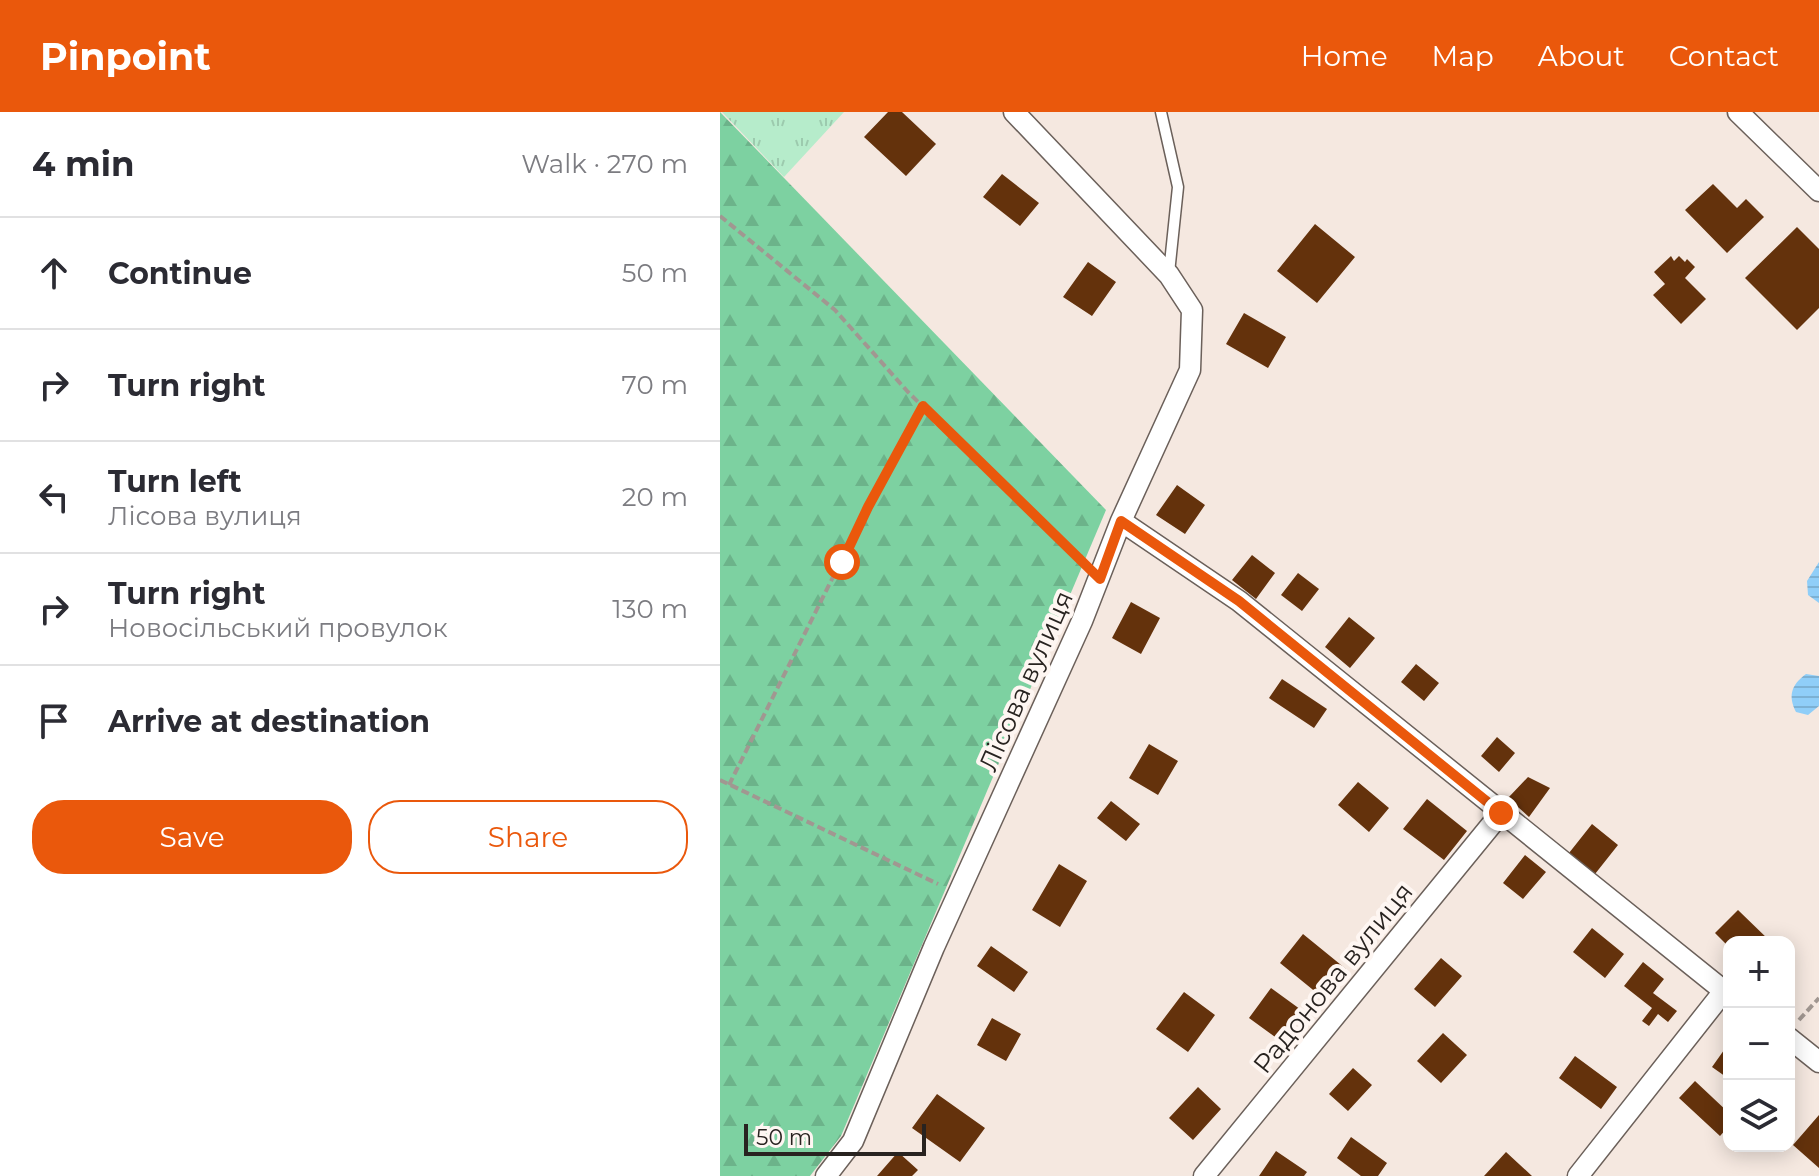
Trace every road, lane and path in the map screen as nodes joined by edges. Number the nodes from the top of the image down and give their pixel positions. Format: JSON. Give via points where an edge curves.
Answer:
{"nodes":[{"id":1,"x":1014,"y":112,"type":"edge"},
{"id":2,"x":1161,"y":112,"type":"edge"},
{"id":3,"x":1738,"y":112,"type":"edge"},
{"id":4,"x":1819,"y":191,"type":"edge"},
{"id":5,"x":720,"y":216,"type":"edge"},
{"id":6,"x":1169,"y":275,"type":"junction"},
{"id":7,"x":923,"y":406,"type":"junction"},
{"id":8,"x":1121,"y":521,"type":"junction"},
{"id":9,"x":1100,"y":579,"type":"junction"},
{"id":10,"x":720,"y":780,"type":"edge"},
{"id":11,"x":729,"y":785,"type":"junction"},
{"id":12,"x":1501,"y":813,"type":"junction"},
{"id":13,"x":958,"y":894,"type":"junction"},
{"id":14,"x":1723,"y":990,"type":"edge"},
{"id":15,"x":1723,"y":998,"type":"edge"},
{"id":16,"x":1819,"y":998,"type":"edge"},
{"id":17,"x":1795,"y":1028,"type":"edge"},
{"id":18,"x":1795,"y":1030,"type":"edge"},
{"id":19,"x":1819,"y":1062,"type":"edge"},
{"id":20,"x":826,"y":1176,"type":"edge"},
{"id":21,"x":1204,"y":1176,"type":"edge"},
{"id":22,"x":1578,"y":1176,"type":"edge"}],
"edges":[{"from":1,"to":6,"type":"street","name":"Лісова вулиця"},
{"from":2,"to":6,"type":"lane","via":[[1178,187]]},
{"from":3,"to":4,"type":"street"},
{"from":5,"to":7,"type":"path","via":[[835,310]]},
{"from":6,"to":8,"type":"street","name":"Лісова вулиця","via":[[1192,310],[1190,370]]},
{"from":7,"to":9,"type":"path"},
{"from":7,"to":11,"type":"path"},
{"from":8,"to":9,"type":"street","name":"Лісова вулиця"},
{"from":8,"to":12,"type":"street","via":[[1239,601]]},
{"from":9,"to":13,"type":"street","name":"Лісова вулиця"},
{"from":10,"to":11,"type":"path"},
{"from":11,"to":13,"type":"path"},
{"from":12,"to":14,"type":"street"},
{"from":12,"to":21,"type":"street","name":"Радонова вулиця"},
{"from":13,"to":20,"type":"street","name":"Лісова вулиця","via":[[853,1141]]},
{"from":15,"to":22,"type":"street"},
{"from":16,"to":17,"type":"path"},
{"from":18,"to":19,"type":"street"}]}
